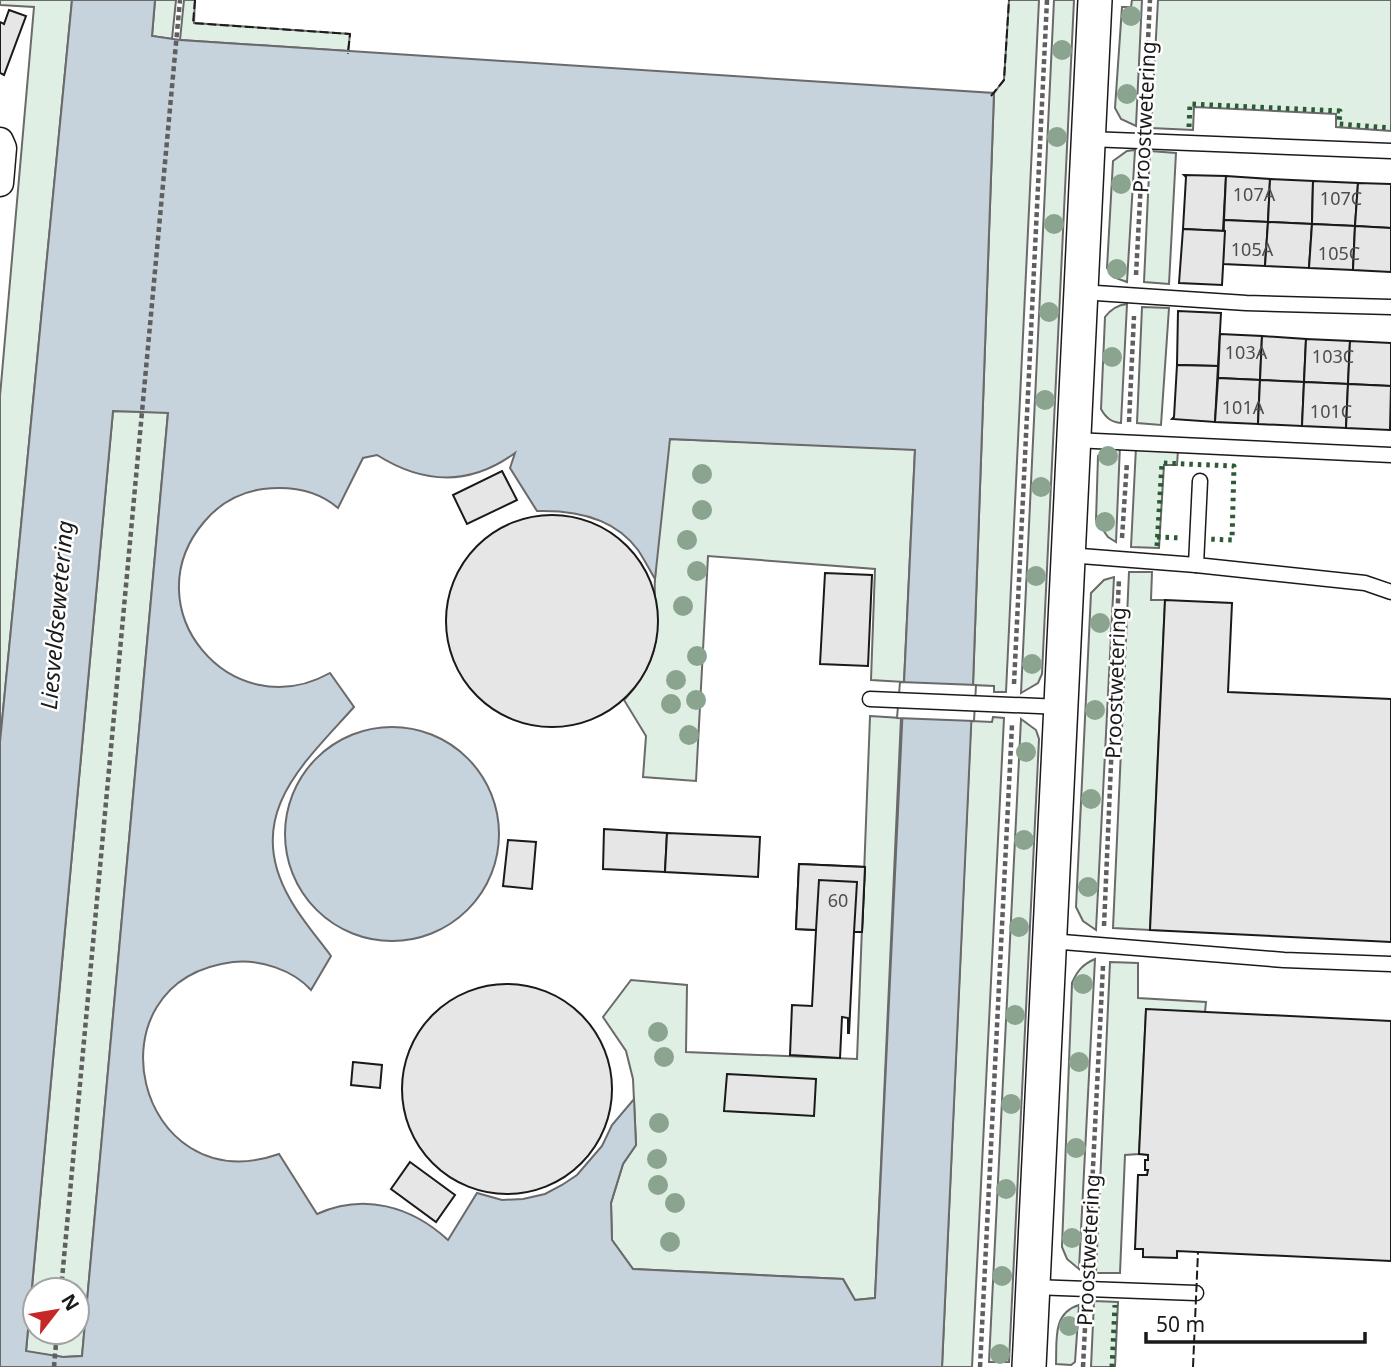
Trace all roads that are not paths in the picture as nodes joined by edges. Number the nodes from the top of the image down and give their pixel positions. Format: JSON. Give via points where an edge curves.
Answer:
{"nodes":[{"id":1,"x":1095,"y":0,"type":"edge"},
{"id":2,"x":1089,"y":139,"type":"junction"},
{"id":3,"x":0,"y":141,"type":"edge"},
{"id":4,"x":1391,"y":151,"type":"edge"},
{"id":5,"x":0,"y":183,"type":"edge"},
{"id":6,"x":1081,"y":292,"type":"junction"},
{"id":7,"x":1391,"y":307,"type":"edge"},
{"id":8,"x":1074,"y":440,"type":"junction"},
{"id":9,"x":1391,"y":455,"type":"edge"},
{"id":10,"x":1200,"y":481,"type":"dead end"},
{"id":11,"x":1069,"y":555,"type":"junction"},
{"id":12,"x":1196,"y":565,"type":"junction"},
{"id":13,"x":1391,"y":592,"type":"edge"},
{"id":14,"x":870,"y":699,"type":"dead end"},
{"id":15,"x":1061,"y":707,"type":"junction"},
{"id":16,"x":1050,"y":941,"type":"junction"},
{"id":17,"x":1391,"y":964,"type":"edge"},
{"id":18,"x":1033,"y":1287,"type":"junction"},
{"id":19,"x":1196,"y":1293,"type":"dead end"},
{"id":20,"x":1029,"y":1367,"type":"edge"}],
"edges":[{"from":1,"to":2,"type":"street"},
{"from":2,"to":4,"type":"lane"},
{"from":2,"to":6,"type":"street"},
{"from":3,"to":5,"type":"street","via":[[4,148]]},
{"from":6,"to":7,"type":"lane"},
{"from":6,"to":8,"type":"street"},
{"from":8,"to":9,"type":"lane"},
{"from":8,"to":11,"type":"street"},
{"from":10,"to":12,"type":"lane"},
{"from":11,"to":12,"type":"lane"},
{"from":11,"to":15,"type":"street"},
{"from":12,"to":13,"type":"lane","via":[[1365,583]]},
{"from":14,"to":15,"type":"lane"},
{"from":15,"to":16,"type":"street"},
{"from":16,"to":17,"type":"lane"},
{"from":16,"to":18,"type":"street"},
{"from":18,"to":19,"type":"lane"},
{"from":18,"to":20,"type":"street"}]}
